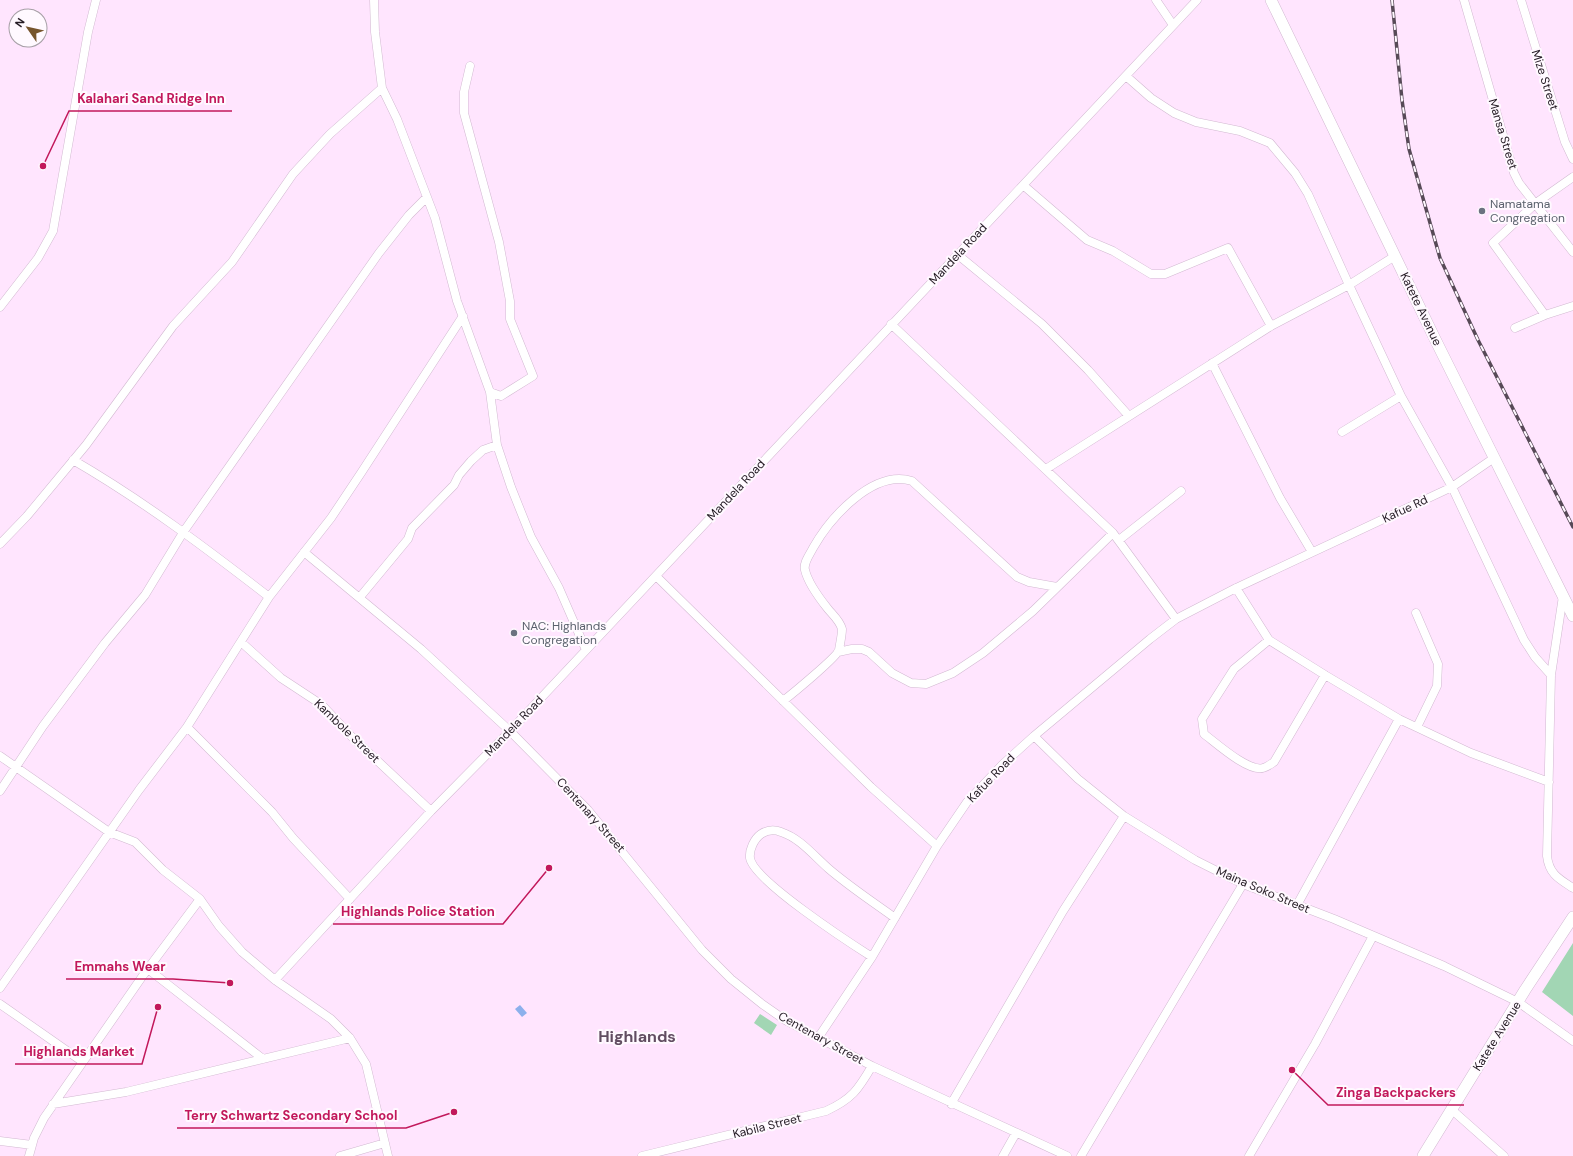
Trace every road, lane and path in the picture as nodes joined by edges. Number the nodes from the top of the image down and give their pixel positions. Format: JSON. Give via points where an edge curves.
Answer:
{"nodes":[{"id":1,"x":96,"y":0,"type":"edge"},
{"id":2,"x":374,"y":0,"type":"edge"},
{"id":3,"x":1156,"y":0,"type":"edge"},
{"id":4,"x":1197,"y":0,"type":"edge"},
{"id":5,"x":1271,"y":0,"type":"edge"},
{"id":6,"x":1464,"y":0,"type":"edge"},
{"id":7,"x":1521,"y":0,"type":"edge"},
{"id":8,"x":1173,"y":25,"type":"junction"},
{"id":9,"x":470,"y":66,"type":"dead end"},
{"id":10,"x":1126,"y":76,"type":"junction"},
{"id":11,"x":382,"y":88,"type":"junction"},
{"id":12,"x":1573,"y":159,"type":"edge"},
{"id":13,"x":1573,"y":177,"type":"edge"},
{"id":14,"x":1023,"y":185,"type":"junction"},
{"id":15,"x":427,"y":198,"type":"junction"},
{"id":16,"x":1536,"y":204,"type":"junction"},
{"id":17,"x":1573,"y":252,"type":"edge"},
{"id":18,"x":958,"y":254,"type":"junction"},
{"id":19,"x":1395,"y":256,"type":"junction"},
{"id":20,"x":1349,"y":285,"type":"junction"},
{"id":21,"x":1573,"y":306,"type":"edge"},
{"id":22,"x":0,"y":307,"type":"edge"},
{"id":23,"x":1545,"y":314,"type":"junction"},
{"id":24,"x":463,"y":316,"type":"junction"},
{"id":25,"x":891,"y":324,"type":"junction"},
{"id":26,"x":1271,"y":326,"type":"junction"},
{"id":27,"x":1515,"y":328,"type":"dead end"},
{"id":28,"x":1212,"y":363,"type":"junction"},
{"id":29,"x":490,"y":392,"type":"junction"},
{"id":30,"x":1401,"y":396,"type":"junction"},
{"id":31,"x":1128,"y":415,"type":"junction"},
{"id":32,"x":1342,"y":432,"type":"dead end"},
{"id":33,"x":497,"y":445,"type":"junction"},
{"id":34,"x":1494,"y":458,"type":"junction"},
{"id":35,"x":73,"y":460,"type":"junction"},
{"id":36,"x":1046,"y":469,"type":"junction"},
{"id":37,"x":1452,"y":487,"type":"junction"},
{"id":38,"x":1181,"y":491,"type":"dead end"},
{"id":39,"x":184,"y":531,"type":"junction"},
{"id":40,"x":1116,"y":537,"type":"junction"},
{"id":41,"x":0,"y":544,"type":"edge"},
{"id":42,"x":304,"y":552,"type":"junction"},
{"id":43,"x":1312,"y":552,"type":"junction"},
{"id":44,"x":656,"y":576,"type":"junction"},
{"id":45,"x":1057,"y":587,"type":"junction"},
{"id":46,"x":1236,"y":588,"type":"junction"},
{"id":47,"x":1563,"y":596,"type":"junction"},
{"id":48,"x":269,"y":597,"type":"junction"},
{"id":49,"x":360,"y":597,"type":"junction"},
{"id":50,"x":1416,"y":613,"type":"dead end"},
{"id":51,"x":1573,"y":616,"type":"edge"},
{"id":52,"x":1176,"y":620,"type":"junction"},
{"id":53,"x":1269,"y":640,"type":"junction"},
{"id":54,"x":241,"y":642,"type":"junction"},
{"id":55,"x":586,"y":650,"type":"junction"},
{"id":56,"x":838,"y":652,"type":"junction"},
{"id":57,"x":1325,"y":675,"type":"junction"},
{"id":58,"x":1551,"y":675,"type":"junction"},
{"id":59,"x":783,"y":702,"type":"junction"},
{"id":60,"x":1399,"y":719,"type":"junction"},
{"id":61,"x":187,"y":727,"type":"junction"},
{"id":62,"x":1417,"y":727,"type":"junction"},
{"id":63,"x":510,"y":731,"type":"junction"},
{"id":64,"x":1034,"y":736,"type":"junction"},
{"id":65,"x":0,"y":756,"type":"edge"},
{"id":66,"x":17,"y":767,"type":"junction"},
{"id":67,"x":1549,"y":782,"type":"junction"},
{"id":68,"x":0,"y":792,"type":"edge"},
{"id":69,"x":431,"y":811,"type":"junction"},
{"id":70,"x":1124,"y":816,"type":"junction"},
{"id":71,"x":109,"y":832,"type":"junction"},
{"id":72,"x":937,"y":846,"type":"junction"},
{"id":73,"x":1243,"y":884,"type":"junction"},
{"id":74,"x":1573,"y":888,"type":"edge"},
{"id":75,"x":200,"y":899,"type":"junction"},
{"id":76,"x":350,"y":899,"type":"junction"},
{"id":77,"x":1297,"y":905,"type":"junction"},
{"id":78,"x":1573,"y":917,"type":"edge"},
{"id":79,"x":895,"y":918,"type":"junction"},
{"id":80,"x":1373,"y":936,"type":"junction"},
{"id":81,"x":872,"y":957,"type":"junction"},
{"id":82,"x":148,"y":969,"type":"junction"},
{"id":83,"x":275,"y":980,"type":"junction"},
{"id":84,"x":0,"y":988,"type":"edge"},
{"id":85,"x":1518,"y":1002,"type":"junction"},
{"id":86,"x":0,"y":1004,"type":"edge"},
{"id":87,"x":350,"y":1038,"type":"junction"},
{"id":88,"x":818,"y":1038,"type":"junction"},
{"id":89,"x":1573,"y":1040,"type":"edge"},
{"id":90,"x":263,"y":1060,"type":"junction"},
{"id":91,"x":83,"y":1062,"type":"junction"},
{"id":92,"x":872,"y":1066,"type":"junction"},
{"id":93,"x":54,"y":1104,"type":"junction"},
{"id":94,"x":951,"y":1104,"type":"junction"},
{"id":95,"x":1451,"y":1109,"type":"junction"},
{"id":96,"x":1016,"y":1133,"type":"junction"},
{"id":97,"x":0,"y":1141,"type":"edge"},
{"id":98,"x":385,"y":1143,"type":"junction"},
{"id":99,"x":32,"y":1145,"type":"junction"},
{"id":100,"x":29,"y":1156,"type":"edge"},
{"id":101,"x":340,"y":1156,"type":"edge"},
{"id":102,"x":388,"y":1156,"type":"edge"},
{"id":103,"x":642,"y":1156,"type":"edge"},
{"id":104,"x":1003,"y":1156,"type":"edge"},
{"id":105,"x":1067,"y":1156,"type":"edge"},
{"id":106,"x":1081,"y":1156,"type":"edge"},
{"id":107,"x":1248,"y":1156,"type":"edge"},
{"id":108,"x":1422,"y":1156,"type":"edge"},
{"id":109,"x":1504,"y":1156,"type":"edge"}],
"edges":[{"from":1,"to":22,"type":"street","via":[[53,231],[38,258]]},
{"from":2,"to":11,"type":"street"},
{"from":3,"to":8,"type":"street"},
{"from":4,"to":8,"type":"street","name":"Mandela Road"},
{"from":5,"to":19,"type":"street","name":"Katete Avenue"},
{"from":6,"to":16,"type":"street","name":"Mansa Street","via":[[1514,173]]},
{"from":7,"to":12,"type":"street","name":"Mize Street","via":[[1560,127]]},
{"from":8,"to":10,"type":"street","name":"Mandela Road"},
{"from":9,"to":29,"type":"street","via":[[464,92],[464,113],[499,242],[510,301],[510,319],[532,376],[501,396]]},
{"from":10,"to":14,"type":"street","name":"Mandela Road"},
{"from":10,"to":20,"type":"street","via":[[1151,98],[1174,113],[1196,122],[1240,131],[1270,144],[1295,172],[1308,194]]},
{"from":11,"to":15,"type":"street","via":[[397,119]]},
{"from":11,"to":35,"type":"street","via":[[330,134],[293,174],[232,262],[173,326]]},
{"from":13,"to":16,"type":"street"},
{"from":14,"to":18,"type":"street","name":"Mandela Road"},
{"from":14,"to":26,"type":"street","via":[[1087,240],[1113,251],[1151,274],[1165,274],[1228,248]]},
{"from":15,"to":24,"type":"street"},
{"from":15,"to":39,"type":"street","via":[[409,215],[379,252]]},
{"from":16,"to":17,"type":"street","name":"Mansa Street"},
{"from":16,"to":23,"type":"street","via":[[1494,243]]},
{"from":18,"to":25,"type":"street","name":"Mandela Road"},
{"from":18,"to":31,"type":"street","via":[[1042,324]]},
{"from":19,"to":20,"type":"street"},
{"from":19,"to":34,"type":"street","name":"Katete Avenue"},
{"from":20,"to":26,"type":"street"},
{"from":20,"to":30,"type":"street"},
{"from":21,"to":23,"type":"street"},
{"from":23,"to":27,"type":"street"},
{"from":24,"to":29,"type":"street"},
{"from":24,"to":42,"type":"street","via":[[361,474]]},
{"from":25,"to":36,"type":"street"},
{"from":25,"to":44,"type":"street","name":"Mandela Road"},
{"from":26,"to":28,"type":"street"},
{"from":28,"to":31,"type":"street"},
{"from":28,"to":43,"type":"street","via":[[1280,498]]},
{"from":29,"to":33,"type":"street"},
{"from":30,"to":32,"type":"street"},
{"from":30,"to":37,"type":"street"},
{"from":31,"to":36,"type":"street"},
{"from":33,"to":49,"type":"street","via":[[483,450],[459,475],[454,485],[412,528],[408,539]]},
{"from":33,"to":55,"type":"street","via":[[532,537],[559,588]]},
{"from":34,"to":37,"type":"street","name":"Kafue Rd"},
{"from":34,"to":47,"type":"street","name":"Katete Avenue"},
{"from":35,"to":39,"type":"street"},
{"from":35,"to":41,"type":"street","via":[[27,516]]},
{"from":36,"to":40,"type":"street"},
{"from":37,"to":43,"type":"street","name":"Kafue Rd"},
{"from":37,"to":58,"type":"street","via":[[1524,640]]},
{"from":38,"to":40,"type":"street"},
{"from":39,"to":48,"type":"street"},
{"from":39,"to":66,"type":"street","via":[[145,595],[105,643],[43,726]]},
{"from":40,"to":45,"type":"street"},
{"from":40,"to":52,"type":"street"},
{"from":42,"to":48,"type":"street"},
{"from":42,"to":49,"type":"street","name":"Centenary Street"},
{"from":43,"to":46,"type":"street","name":"Kafue Rd"},
{"from":44,"to":55,"type":"street","name":"Mandela Road"},
{"from":44,"to":59,"type":"street"},
{"from":45,"to":56,"type":"street","via":[[983,653],[953,673],[926,684],[911,683],[892,673],[869,652],[862,649]]},
{"from":45,"to":56,"type":"street","via":[[1017,577],[917,485],[904,479],[892,480],[853,498],[834,517],[806,560],[804,569],[827,609],[840,624],[842,630]]},
{"from":46,"to":52,"type":"street","name":"Kafue Road"},
{"from":46,"to":53,"type":"street"},
{"from":47,"to":51,"type":"street","name":"Katete Avenue"},
{"from":47,"to":58,"type":"street"},
{"from":48,"to":54,"type":"street"},
{"from":49,"to":63,"type":"street","name":"Centenary Street"},
{"from":50,"to":62,"type":"street","via":[[1438,664],[1438,686]]},
{"from":52,"to":64,"type":"street","name":"Kafue Road"},
{"from":53,"to":57,"type":"street"},
{"from":53,"to":57,"type":"street","via":[[1234,669],[1202,719],[1204,734],[1244,763],[1255,768],[1264,768],[1274,762]]},
{"from":54,"to":61,"type":"street"},
{"from":54,"to":69,"type":"street","name":"Kambole Street","via":[[281,678],[322,705],[352,737]]},
{"from":55,"to":63,"type":"street","name":"Mandela Road"},
{"from":56,"to":59,"type":"street"},
{"from":57,"to":60,"type":"street"},
{"from":58,"to":67,"type":"street"},
{"from":59,"to":72,"type":"street"},
{"from":60,"to":62,"type":"street"},
{"from":60,"to":77,"type":"street"},
{"from":61,"to":71,"type":"street"},
{"from":61,"to":76,"type":"street","via":[[272,812]]},
{"from":62,"to":67,"type":"street","via":[[1471,753]]},
{"from":63,"to":69,"type":"street","name":"Mandela Road"},
{"from":63,"to":88,"type":"street","name":"Centenary Street","via":[[588,810],[702,950],[731,979],[785,1020]]},
{"from":64,"to":70,"type":"street","name":"Maina Soko Street","via":[[1078,779]]},
{"from":64,"to":72,"type":"street","name":"Kafue Road","via":[[1002,764],[967,802]]},
{"from":65,"to":66,"type":"street"},
{"from":66,"to":68,"type":"street"},
{"from":66,"to":71,"type":"street"},
{"from":67,"to":74,"type":"street","via":[[1548,868]]},
{"from":69,"to":76,"type":"street","name":"Mandela Road"},
{"from":70,"to":73,"type":"street","name":"Maina Soko Street","via":[[1195,860]]},
{"from":70,"to":94,"type":"street","via":[[1052,931]]},
{"from":71,"to":75,"type":"street","via":[[135,842],[163,870]]},
{"from":71,"to":84,"type":"street"},
{"from":72,"to":79,"type":"street","name":"Kafue Road"},
{"from":73,"to":77,"type":"street","name":"Maina Soko Street"},
{"from":73,"to":106,"type":"street"},
{"from":75,"to":82,"type":"street"},
{"from":75,"to":83,"type":"street","via":[[242,952]]},
{"from":76,"to":83,"type":"street","name":"Mandela Road"},
{"from":77,"to":80,"type":"street","name":"Maina Soko Street"},
{"from":78,"to":85,"type":"street","name":"Katete Avenue"},
{"from":79,"to":81,"type":"street","name":"Kafue Road"},
{"from":79,"to":81,"type":"street","via":[[853,888],[794,839],[781,832],[765,832],[752,846],[750,859],[760,876]]},
{"from":80,"to":85,"type":"street","name":"Maina Soko Street","via":[[1444,966]]},
{"from":80,"to":107,"type":"street","via":[[1315,1044]]},
{"from":81,"to":88,"type":"street","name":"Kafue Road"},
{"from":82,"to":90,"type":"street"},
{"from":82,"to":91,"type":"street"},
{"from":83,"to":87,"type":"street","via":[[331,1019]]},
{"from":85,"to":89,"type":"street","name":"Maina Soko Street"},
{"from":85,"to":95,"type":"street","name":"Katete Avenue"},
{"from":86,"to":91,"type":"street"},
{"from":87,"to":90,"type":"street"},
{"from":87,"to":98,"type":"street","via":[[366,1064]]},
{"from":88,"to":92,"type":"street","name":"Centenary Street"},
{"from":90,"to":93,"type":"street","via":[[211,1070],[126,1092]]},
{"from":91,"to":93,"type":"street"},
{"from":92,"to":94,"type":"street","name":"Centenary Street"},
{"from":92,"to":103,"type":"street","name":"Kabila Street","via":[[855,1094],[826,1111]]},
{"from":93,"to":99,"type":"street","via":[[37,1131]]},
{"from":94,"to":96,"type":"street","name":"Centenary Street"},
{"from":95,"to":108,"type":"street","name":"Katete Avenue"},
{"from":95,"to":109,"type":"street"},
{"from":96,"to":104,"type":"street"},
{"from":96,"to":105,"type":"street","name":"Centenary Street"},
{"from":97,"to":99,"type":"street"},
{"from":98,"to":101,"type":"street"},
{"from":98,"to":102,"type":"street"},
{"from":99,"to":100,"type":"street"}]}
